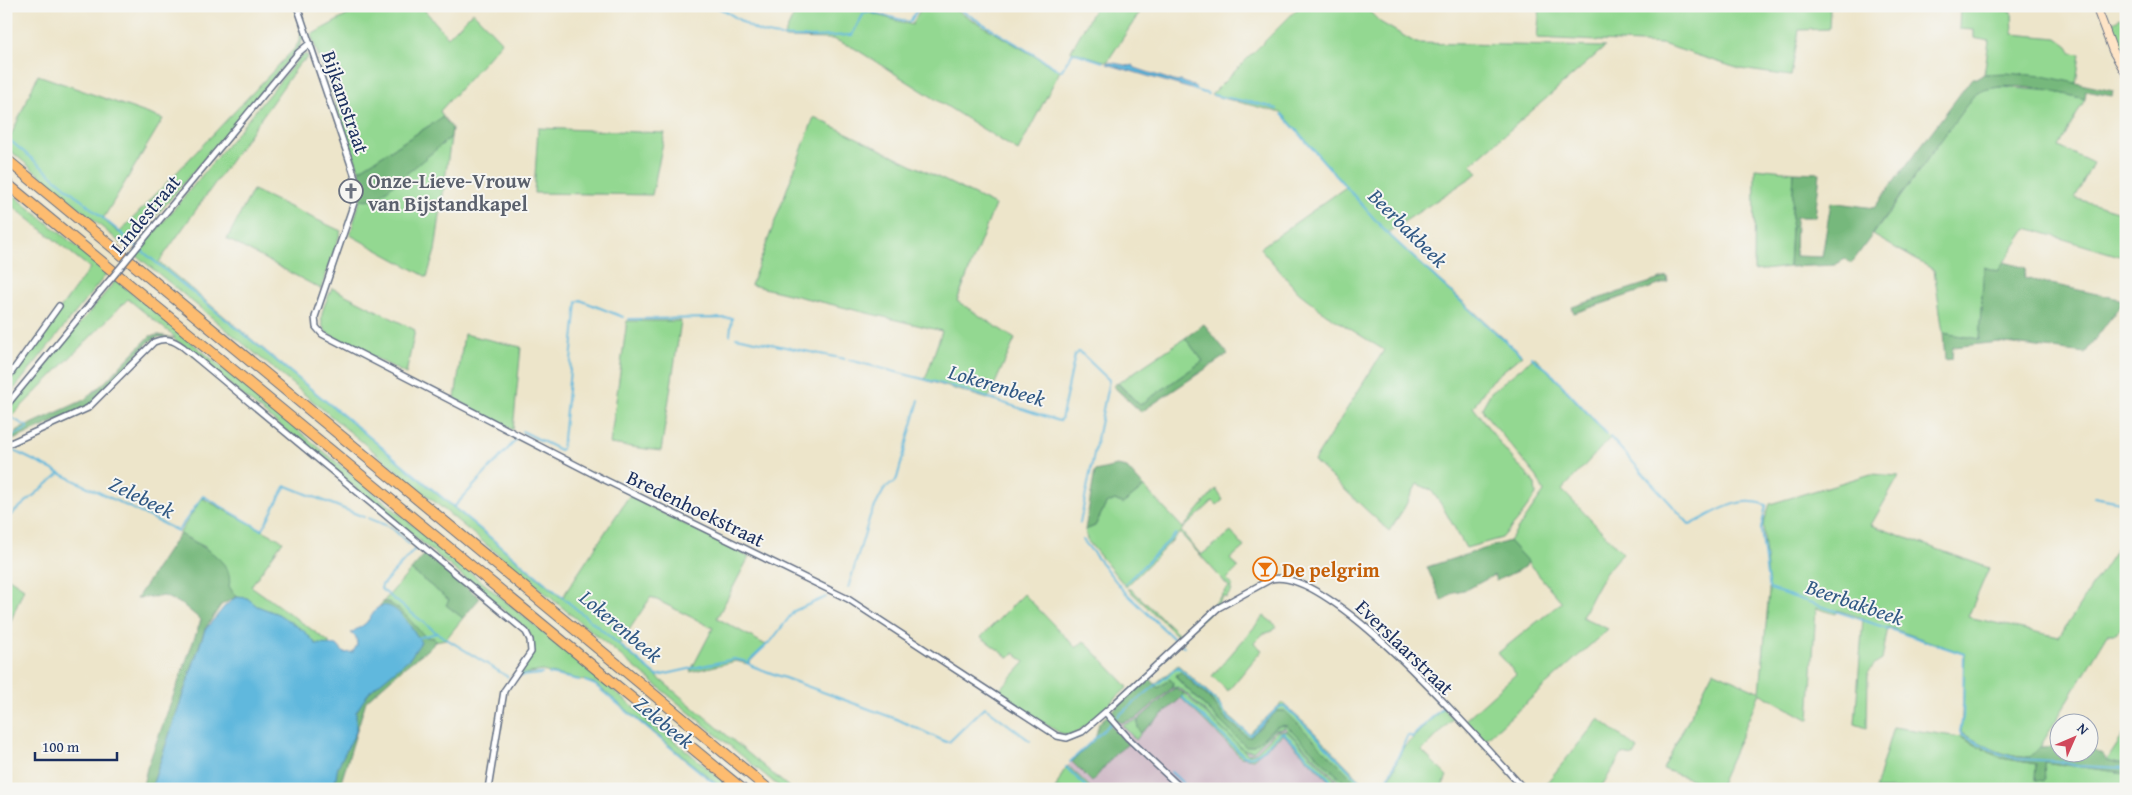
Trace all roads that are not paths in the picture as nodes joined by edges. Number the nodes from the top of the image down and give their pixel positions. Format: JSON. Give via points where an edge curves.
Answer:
{"nodes":[{"id":1,"x":297,"y":6,"type":"edge"},
{"id":2,"x":2096,"y":6,"type":"edge"},
{"id":3,"x":310,"y":43,"type":"junction"},
{"id":4,"x":2126,"y":73,"type":"edge"},
{"id":5,"x":6,"y":159,"type":"edge"},
{"id":6,"x":6,"y":183,"type":"edge"},
{"id":7,"x":59,"y":306,"type":"dead end"},
{"id":8,"x":314,"y":322,"type":"joint"},
{"id":9,"x":6,"y":380,"type":"edge"},
{"id":10,"x":6,"y":406,"type":"edge"},
{"id":11,"x":6,"y":445,"type":"edge"},
{"id":12,"x":1106,"y":713,"type":"junction"},
{"id":13,"x":1057,"y":736,"type":"joint"},
{"id":14,"x":488,"y":789,"type":"edge"},
{"id":15,"x":742,"y":789,"type":"edge"},
{"id":16,"x":768,"y":789,"type":"edge"},
{"id":17,"x":1182,"y":789,"type":"edge"},
{"id":18,"x":1524,"y":789,"type":"edge"}],
"edges":[{"from":1,"to":3,"type":"street","name":"Bijkamstraat"},
{"from":2,"to":4,"type":"street","via":[[2113,51]]},
{"from":3,"to":8,"type":"street","name":"Bijkamstraat","via":[[358,192]]},
{"from":3,"to":10,"type":"street","name":"Lindestraat","bridge":true,"via":[[298,53]]},
{"from":5,"to":16,"type":"highway"},
{"from":6,"to":15,"type":"highway"},
{"from":7,"to":9,"type":"street"},
{"from":8,"to":13,"type":"street","name":"Bredenhoekstraat","via":[[317,330],[329,338],[848,600]]},
{"from":11,"to":14,"type":"street","via":[[88,408],[154,342],[163,338],[178,344],[526,632],[531,652],[504,691]]},
{"from":12,"to":13,"type":"street","name":"Everslaarstraat","via":[[1074,736]]},
{"from":12,"to":17,"type":"street"},
{"from":12,"to":18,"type":"street","name":"Everslaarstraat","via":[[1218,608],[1271,578],[1283,578],[1327,598],[1373,633]]}]}
